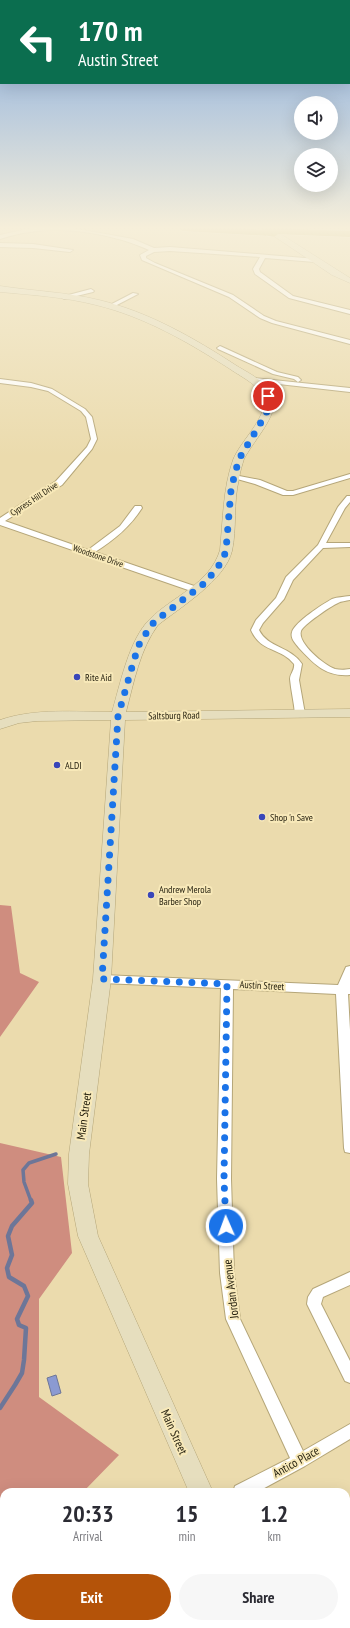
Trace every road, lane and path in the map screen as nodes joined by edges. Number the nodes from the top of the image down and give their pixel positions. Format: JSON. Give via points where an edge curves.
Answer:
{"nodes":[{"id":1,"x":100,"y":304,"type":"edge"},
{"id":2,"x":115,"y":304,"type":"edge"},
{"id":3,"x":243,"y":304,"type":"edge"},
{"id":4,"x":318,"y":304,"type":"edge"},
{"id":5,"x":111,"y":306,"type":"junction"},
{"id":6,"x":350,"y":312,"type":"edge"},
{"id":7,"x":350,"y":342,"type":"edge"},
{"id":8,"x":220,"y":348,"type":"dead end"},
{"id":9,"x":253,"y":380,"type":"junction"},
{"id":10,"x":0,"y":381,"type":"edge"},
{"id":11,"x":298,"y":384,"type":"junction"},
{"id":12,"x":350,"y":390,"type":"edge"},
{"id":13,"x":350,"y":476,"type":"edge"},
{"id":14,"x":234,"y":477,"type":"junction"},
{"id":15,"x":350,"y":498,"type":"edge"},
{"id":16,"x":138,"y":508,"type":"dead end"},
{"id":17,"x":0,"y":522,"type":"edge"},
{"id":18,"x":326,"y":538,"type":"junction"},
{"id":19,"x":338,"y":545,"type":"junction"},
{"id":20,"x":350,"y":545,"type":"edge"},
{"id":21,"x":321,"y":546,"type":"junction"},
{"id":22,"x":89,"y":553,"type":"junction"},
{"id":23,"x":197,"y":590,"type":"junction"},
{"id":24,"x":350,"y":598,"type":"edge"},
{"id":25,"x":317,"y":663,"type":"junction"},
{"id":26,"x":298,"y":666,"type":"junction"},
{"id":27,"x":350,"y":672,"type":"edge"},
{"id":28,"x":350,"y":713,"type":"edge"},
{"id":29,"x":300,"y":714,"type":"junction"},
{"id":30,"x":118,"y":716,"type":"junction"},
{"id":31,"x":2,"y":723,"type":"edge"},
{"id":32,"x":350,"y":970,"type":"edge"},
{"id":33,"x":102,"y":979,"type":"junction"},
{"id":34,"x":227,"y":984,"type":"junction"},
{"id":35,"x":346,"y":989,"type":"edge"},
{"id":36,"x":350,"y":1148,"type":"edge"},
{"id":37,"x":350,"y":1278,"type":"edge"},
{"id":38,"x":350,"y":1376,"type":"edge"},
{"id":39,"x":350,"y":1431,"type":"edge"},
{"id":40,"x":300,"y":1461,"type":"junction"},
{"id":41,"x":199,"y":1488,"type":"edge"},
{"id":42,"x":248,"y":1488,"type":"edge"}],
"edges":[{"from":1,"to":5,"type":"street","name":"Main Street"},
{"from":2,"to":5,"type":"street"},
{"from":3,"to":7,"type":"street","via":[[274,322]]},
{"from":4,"to":6,"type":"street"},
{"from":5,"to":9,"type":"street","name":"Main Street","via":[[171,330]]},
{"from":8,"to":11,"type":"street","via":[[275,373],[296,378]]},
{"from":9,"to":11,"type":"street"},
{"from":9,"to":14,"type":"street","name":"Main Street","via":[[268,396],[268,409],[239,459]]},
{"from":10,"to":17,"type":"street","name":"Cypress Hill Drive","via":[[50,390],[83,410],[89,417],[94,439],[90,448],[59,483]]},
{"from":11,"to":12,"type":"street"},
{"from":13,"to":14,"type":"street","via":[[293,493]]},
{"from":14,"to":23,"type":"street","name":"Main Street","via":[[223,560],[214,574]]},
{"from":15,"to":18,"type":"street","via":[[342,507]]},
{"from":16,"to":22,"type":"street","via":[[124,527]]},
{"from":17,"to":22,"type":"street","name":"Woodstone Drive"},
{"from":18,"to":19,"type":"street"},
{"from":18,"to":21,"type":"street"},
{"from":19,"to":20,"type":"street"},
{"from":19,"to":21,"type":"street"},
{"from":21,"to":26,"type":"street","via":[[289,579],[280,598],[255,630],[264,644],[284,652]]},
{"from":22,"to":23,"type":"street","name":"Woodstone Drive"},
{"from":23,"to":30,"type":"street","name":"Main Street","via":[[154,622],[147,631],[134,659]]},
{"from":24,"to":25,"type":"street","via":[[335,601],[298,628],[297,640]]},
{"from":25,"to":26,"type":"street"},
{"from":25,"to":27,"type":"street","via":[[330,670]]},
{"from":26,"to":29,"type":"street","via":[[295,677]]},
{"from":28,"to":29,"type":"street","name":"Saltsburg Road"},
{"from":29,"to":30,"type":"street","name":"Saltsburg Road"},
{"from":30,"to":31,"type":"street","name":"Saltsburg Road","via":[[33,717]]},
{"from":30,"to":33,"type":"street","name":"Main Street"},
{"from":32,"to":35,"type":"street"},
{"from":33,"to":34,"type":"street","name":"Austin Street"},
{"from":33,"to":41,"type":"street","name":"Main Street","via":[[79,1154],[78,1184],[88,1236]]},
{"from":34,"to":35,"type":"street","name":"Austin Street"},
{"from":34,"to":40,"type":"street","name":"Jordan Avenue","via":[[224,1179],[227,1273],[233,1319]]},
{"from":35,"to":36,"type":"street"},
{"from":37,"to":38,"type":"street","via":[[318,1293],[314,1304]]},
{"from":39,"to":40,"type":"street","name":"Antico Place"},
{"from":40,"to":42,"type":"street","name":"Antico Place"}]}
